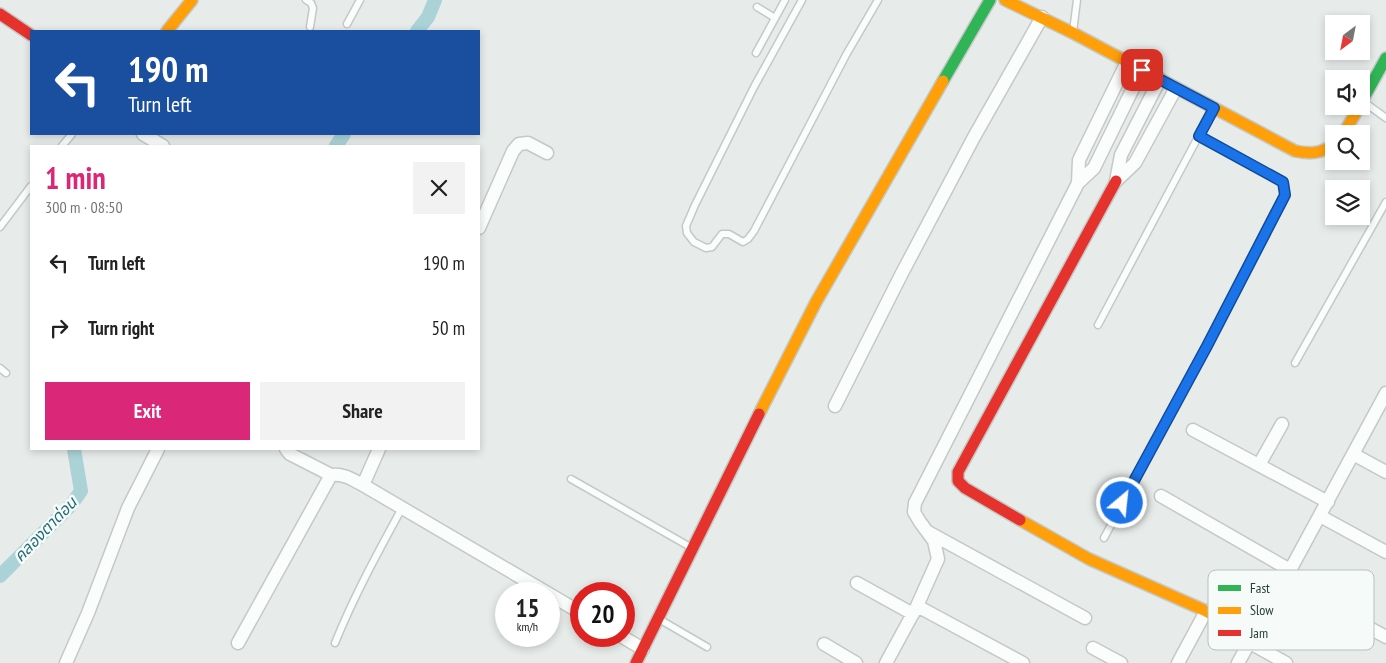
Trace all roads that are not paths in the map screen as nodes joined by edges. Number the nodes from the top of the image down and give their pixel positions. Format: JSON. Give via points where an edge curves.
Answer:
{"nodes":[{"id":1,"x":192,"y":0,"type":"edge"},
{"id":2,"x":306,"y":0,"type":"edge"},
{"id":3,"x":360,"y":0,"type":"edge"},
{"id":4,"x":785,"y":0,"type":"edge"},
{"id":5,"x":802,"y":0,"type":"edge"},
{"id":6,"x":878,"y":0,"type":"edge"},
{"id":7,"x":990,"y":0,"type":"edge"},
{"id":8,"x":1004,"y":0,"type":"edge"},
{"id":9,"x":1077,"y":0,"type":"edge"},
{"id":10,"x":757,"y":7,"type":"dead end"},
{"id":11,"x":1,"y":15,"type":"edge"},
{"id":12,"x":1042,"y":17,"type":"junction"},
{"id":13,"x":775,"y":18,"type":"junction"},
{"id":14,"x":347,"y":24,"type":"dead end"},
{"id":15,"x":310,"y":27,"type":"dead end"},
{"id":16,"x":168,"y":30,"type":"edge"},
{"id":17,"x":1073,"y":33,"type":"junction"},
{"id":18,"x":30,"y":34,"type":"edge"},
{"id":19,"x":756,"y":53,"type":"dead end"},
{"id":20,"x":1386,"y":58,"type":"edge"},
{"id":21,"x":1127,"y":62,"type":"junction"},
{"id":22,"x":1142,"y":70,"type":"junction"},
{"id":23,"x":1160,"y":79,"type":"junction"},
{"id":24,"x":1370,"y":87,"type":"edge"},
{"id":25,"x":1176,"y":88,"type":"junction"},
{"id":26,"x":1214,"y":108,"type":"junction"},
{"id":27,"x":1370,"y":109,"type":"edge"},
{"id":28,"x":1386,"y":118,"type":"edge"},
{"id":29,"x":71,"y":135,"type":"edge"},
{"id":30,"x":1199,"y":136,"type":"junction"},
{"id":31,"x":146,"y":139,"type":"edge"},
{"id":32,"x":63,"y":145,"type":"edge"},
{"id":33,"x":161,"y":145,"type":"edge"},
{"id":34,"x":1325,"y":149,"type":"edge"},
{"id":35,"x":547,"y":154,"type":"dead end"},
{"id":36,"x":1116,"y":181,"type":"junction"},
{"id":37,"x":1078,"y":183,"type":"junction"},
{"id":38,"x":30,"y":187,"type":"edge"},
{"id":39,"x":1386,"y":202,"type":"edge"},
{"id":40,"x":480,"y":226,"type":"edge"},
{"id":41,"x":0,"y":227,"type":"edge"},
{"id":42,"x":1098,"y":325,"type":"dead end"},
{"id":43,"x":1296,"y":363,"type":"dead end"},
{"id":44,"x":0,"y":368,"type":"edge"},
{"id":45,"x":6,"y":373,"type":"dead end"},
{"id":46,"x":1386,"y":393,"type":"edge"},
{"id":47,"x":835,"y":406,"type":"dead end"},
{"id":48,"x":1282,"y":424,"type":"dead end"},
{"id":49,"x":1193,"y":430,"type":"dead end"},
{"id":50,"x":157,"y":450,"type":"edge"},
{"id":51,"x":287,"y":450,"type":"edge"},
{"id":52,"x":380,"y":450,"type":"edge"},
{"id":53,"x":1353,"y":454,"type":"junction"},
{"id":54,"x":1259,"y":465,"type":"junction"},
{"id":55,"x":1386,"y":472,"type":"edge"},
{"id":56,"x":331,"y":475,"type":"junction"},
{"id":57,"x":571,"y":479,"type":"dead end"},
{"id":58,"x":363,"y":484,"type":"junction"},
{"id":59,"x":1161,"y":496,"type":"dead end"},
{"id":60,"x":1328,"y":502,"type":"junction"},
{"id":61,"x":402,"y":508,"type":"junction"},
{"id":62,"x":1320,"y":516,"type":"junction"},
{"id":63,"x":928,"y":532,"type":"junction"},
{"id":64,"x":1104,"y":538,"type":"dead end"},
{"id":65,"x":693,"y":548,"type":"junction"},
{"id":66,"x":1386,"y":552,"type":"edge"},
{"id":67,"x":1279,"y":570,"type":"edge"},
{"id":68,"x":1290,"y":570,"type":"edge"},
{"id":69,"x":528,"y":582,"type":"edge"},
{"id":70,"x":857,"y":583,"type":"dead end"},
{"id":71,"x":915,"y":610,"type":"junction"},
{"id":72,"x":1206,"y":611,"type":"joint"},
{"id":73,"x":658,"y":618,"type":"junction"},
{"id":74,"x":1085,"y":618,"type":"dead end"},
{"id":75,"x":1374,"y":629,"type":"edge"},
{"id":76,"x":1386,"y":637,"type":"edge"},
{"id":77,"x":238,"y":643,"type":"dead end"},
{"id":78,"x":335,"y":643,"type":"dead end"},
{"id":79,"x":824,"y":644,"type":"dead end"},
{"id":80,"x":635,"y":645,"type":"edge"},
{"id":81,"x":707,"y":647,"type":"dead end"},
{"id":82,"x":1093,"y":648,"type":"dead end"},
{"id":83,"x":642,"y":649,"type":"junction"},
{"id":84,"x":1247,"y":650,"type":"edge"},
{"id":85,"x":1260,"y":650,"type":"edge"},
{"id":86,"x":66,"y":663,"type":"edge"},
{"id":87,"x":636,"y":663,"type":"edge"},
{"id":88,"x":856,"y":663,"type":"edge"},
{"id":89,"x":886,"y":663,"type":"edge"},
{"id":90,"x":1023,"y":663,"type":"edge"},
{"id":91,"x":1121,"y":663,"type":"edge"},
{"id":92,"x":1178,"y":663,"type":"edge"},
{"id":93,"x":1238,"y":663,"type":"edge"},
{"id":94,"x":1286,"y":663,"type":"edge"}],
"edges":[{"from":1,"to":16,"type":"street"},
{"from":2,"to":15,"type":"lane","via":[[312,8]]},
{"from":3,"to":14,"type":"lane"},
{"from":4,"to":13,"type":"lane"},
{"from":5,"to":6,"type":"lane","via":[[754,87],[686,226],[694,242],[706,248],[712,247],[722,234],[743,242],[754,231],[842,61]]},
{"from":7,"to":65,"type":"street","via":[[816,302]]},
{"from":8,"to":12,"type":"street"},
{"from":9,"to":17,"type":"lane"},
{"from":10,"to":13,"type":"lane"},
{"from":11,"to":18,"type":"street"},
{"from":12,"to":17,"type":"street"},
{"from":12,"to":47,"type":"street","via":[[965,154]]},
{"from":13,"to":19,"type":"lane"},
{"from":17,"to":21,"type":"street"},
{"from":20,"to":24,"type":"street"},
{"from":21,"to":22,"type":"street"},
{"from":21,"to":37,"type":"street","via":[[1079,160]]},
{"from":22,"to":23,"type":"street"},
{"from":22,"to":37,"type":"street","via":[[1094,168]]},
{"from":23,"to":25,"type":"street"},
{"from":23,"to":36,"type":"street","via":[[1121,156]]},
{"from":25,"to":26,"type":"street"},
{"from":25,"to":36,"type":"street","via":[[1135,163]]},
{"from":26,"to":30,"type":"lane"},
{"from":26,"to":34,"type":"street","via":[[1295,151],[1308,154]]},
{"from":27,"to":28,"type":"lane"},
{"from":29,"to":32,"type":"lane"},
{"from":30,"to":42,"type":"lane"},
{"from":30,"to":64,"type":"lane","via":[[1283,182],[1285,195]]},
{"from":31,"to":33,"type":"street"},
{"from":35,"to":40,"type":"street","via":[[528,143],[519,144]]},
{"from":36,"to":72,"type":"street","via":[[958,472],[958,481],[1089,559]]},
{"from":37,"to":63,"type":"street","via":[[915,503],[914,512]]},
{"from":38,"to":41,"type":"lane"},
{"from":39,"to":43,"type":"lane"},
{"from":44,"to":45,"type":"lane"},
{"from":46,"to":53,"type":"street"},
{"from":48,"to":54,"type":"street"},
{"from":49,"to":54,"type":"street"},
{"from":50,"to":86,"type":"street","via":[[128,508]]},
{"from":51,"to":56,"type":"street"},
{"from":52,"to":58,"type":"street"},
{"from":53,"to":55,"type":"street"},
{"from":53,"to":60,"type":"street"},
{"from":54,"to":60,"type":"street"},
{"from":56,"to":58,"type":"street","via":[[343,475]]},
{"from":56,"to":77,"type":"street"},
{"from":57,"to":65,"type":"lane"},
{"from":58,"to":61,"type":"street"},
{"from":59,"to":67,"type":"street"},
{"from":60,"to":62,"type":"street"},
{"from":61,"to":69,"type":"street"},
{"from":61,"to":78,"type":"lane","via":[[365,576]]},
{"from":62,"to":66,"type":"street"},
{"from":62,"to":68,"type":"street"},
{"from":63,"to":71,"type":"street","via":[[934,541],[938,559]]},
{"from":63,"to":74,"type":"street"},
{"from":65,"to":73,"type":"street"},
{"from":70,"to":71,"type":"street"},
{"from":71,"to":89,"type":"street"},
{"from":71,"to":90,"type":"street"},
{"from":72,"to":92,"type":"street"},
{"from":73,"to":81,"type":"lane"},
{"from":73,"to":83,"type":"street"},
{"from":75,"to":76,"type":"street"},
{"from":79,"to":88,"type":"street"},
{"from":80,"to":83,"type":"street"},
{"from":82,"to":91,"type":"street"},
{"from":83,"to":87,"type":"street"},
{"from":84,"to":93,"type":"street"},
{"from":85,"to":94,"type":"street"}]}
